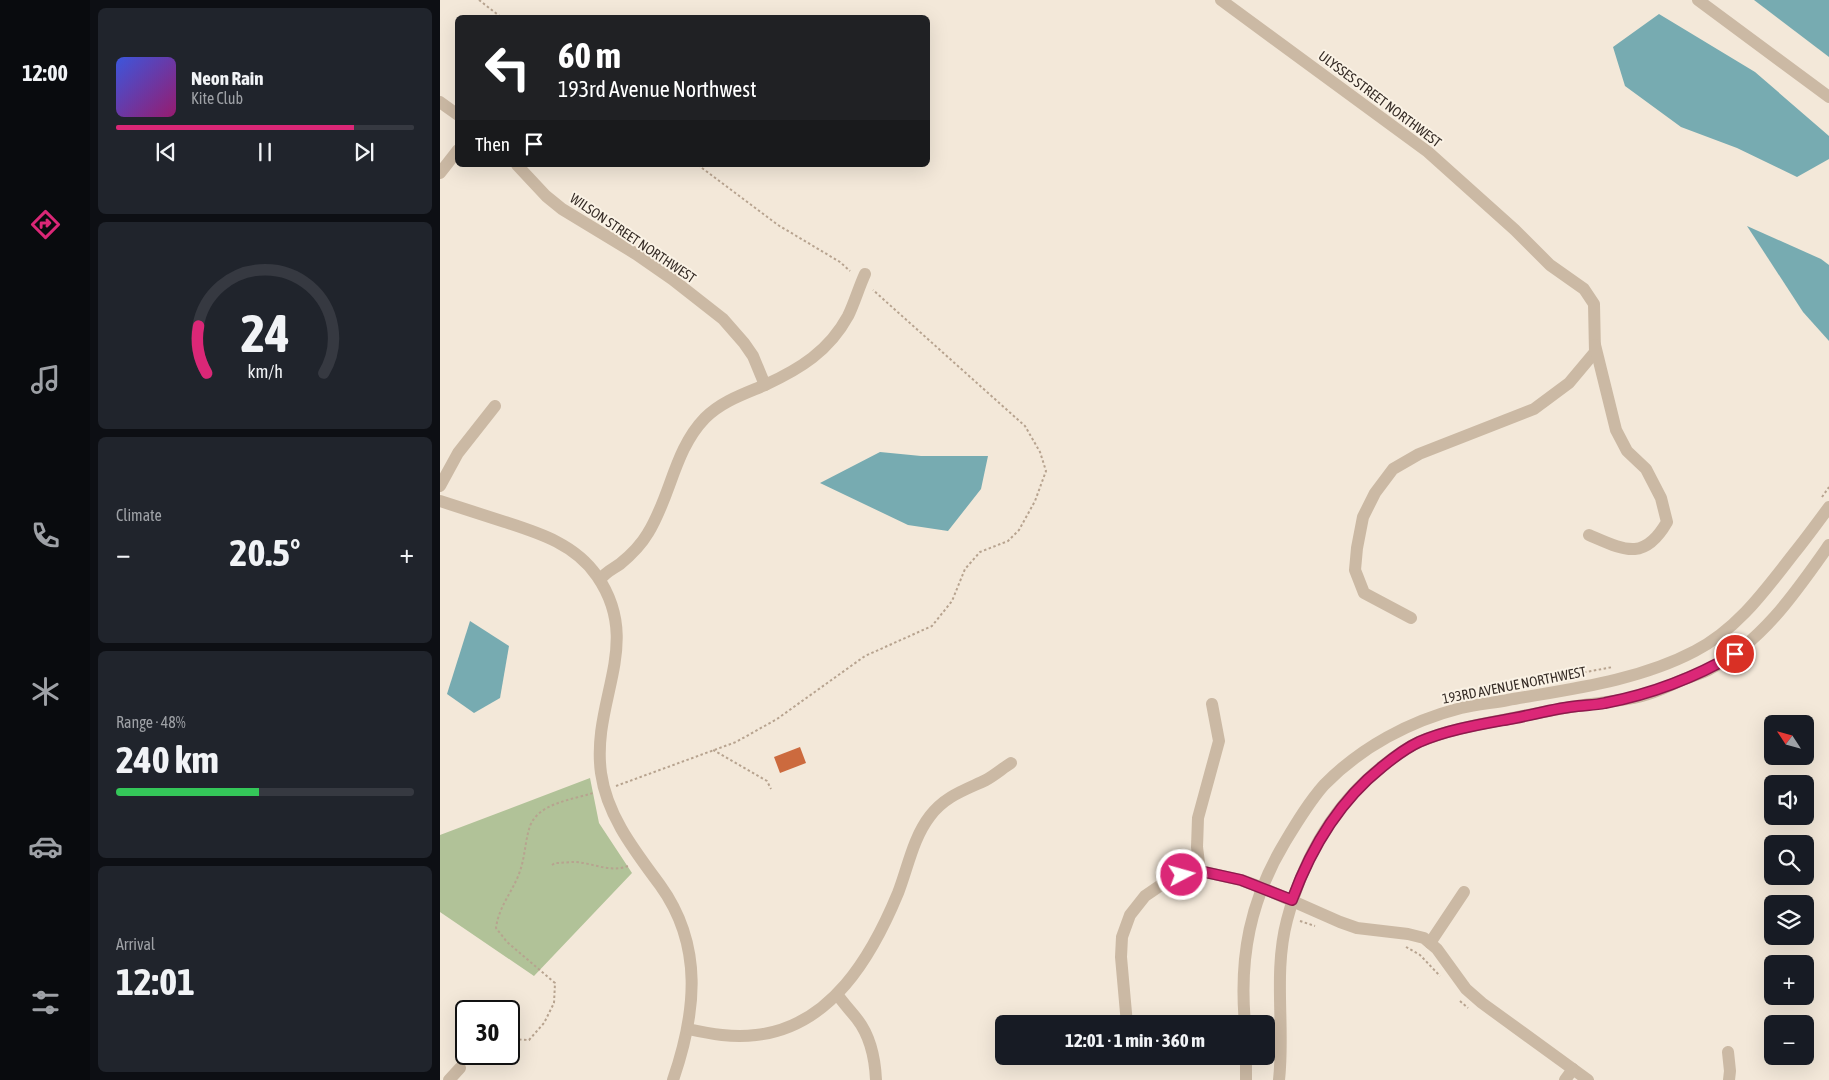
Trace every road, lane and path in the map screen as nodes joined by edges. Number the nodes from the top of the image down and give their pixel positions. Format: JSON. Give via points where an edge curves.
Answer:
{"nodes":[{"id":1,"x":479,"y":0,"type":"edge"},
{"id":2,"x":1221,"y":0,"type":"edge"},
{"id":3,"x":1698,"y":0,"type":"edge"},
{"id":4,"x":498,"y":15,"type":"edge"},
{"id":5,"x":1829,"y":97,"type":"edge"},
{"id":6,"x":440,"y":102,"type":"edge"},
{"id":7,"x":455,"y":113,"type":"edge"},
{"id":8,"x":455,"y":154,"type":"edge"},
{"id":9,"x":519,"y":167,"type":"edge"},
{"id":10,"x":701,"y":167,"type":"edge"},
{"id":11,"x":440,"y":173,"type":"edge"},
{"id":12,"x":850,"y":271,"type":"dead end"},
{"id":13,"x":865,"y":274,"type":"dead end"},
{"id":14,"x":873,"y":290,"type":"dead end"},
{"id":15,"x":1595,"y":345,"type":"junction"},
{"id":16,"x":765,"y":385,"type":"junction"},
{"id":17,"x":495,"y":406,"type":"dead end"},
{"id":18,"x":440,"y":486,"type":"edge"},
{"id":19,"x":1829,"y":487,"type":"edge"},
{"id":20,"x":440,"y":501,"type":"edge"},
{"id":21,"x":1824,"y":504,"type":"edge"},
{"id":22,"x":1589,"y":535,"type":"dead end"},
{"id":23,"x":1829,"y":545,"type":"edge"},
{"id":24,"x":600,"y":580,"type":"junction"},
{"id":25,"x":1412,"y":618,"type":"dead end"},
{"id":26,"x":1619,"y":665,"type":"dead end"},
{"id":27,"x":1515,"y":686,"type":"dead end"},
{"id":28,"x":1212,"y":704,"type":"dead end"},
{"id":29,"x":713,"y":750,"type":"junction"},
{"id":30,"x":1011,"y":763,"type":"dead end"},
{"id":31,"x":611,"y":788,"type":"dead end"},
{"id":32,"x":771,"y":789,"type":"dead end"},
{"id":33,"x":594,"y":793,"type":"dead end"},
{"id":34,"x":641,"y":859,"type":"junction"},
{"id":35,"x":552,"y":865,"type":"dead end"},
{"id":36,"x":1200,"y":871,"type":"junction"},
{"id":37,"x":1263,"y":888,"type":"junction"},
{"id":38,"x":1464,"y":892,"type":"dead end"},
{"id":39,"x":1292,"y":900,"type":"junction"},
{"id":40,"x":1298,"y":921,"type":"dead end"},
{"id":41,"x":1318,"y":927,"type":"dead end"},
{"id":42,"x":1400,"y":943,"type":"dead end"},
{"id":43,"x":1430,"y":943,"type":"junction"},
{"id":44,"x":1446,"y":981,"type":"dead end"},
{"id":45,"x":837,"y":994,"type":"junction"},
{"id":46,"x":1457,"y":996,"type":"dead end"},
{"id":47,"x":1470,"y":1010,"type":"dead end"},
{"id":48,"x":1126,"y":1015,"type":"edge"},
{"id":49,"x":1244,"y":1015,"type":"edge"},
{"id":50,"x":688,"y":1029,"type":"junction"},
{"id":51,"x":520,"y":1040,"type":"edge"},
{"id":52,"x":1728,"y":1052,"type":"dead end"},
{"id":53,"x":1246,"y":1065,"type":"edge"},
{"id":54,"x":460,"y":1068,"type":"dead end"},
{"id":55,"x":1573,"y":1069,"type":"junction"},
{"id":56,"x":449,"y":1080,"type":"edge"},
{"id":57,"x":673,"y":1080,"type":"edge"},
{"id":58,"x":876,"y":1080,"type":"edge"},
{"id":59,"x":1246,"y":1080,"type":"edge"},
{"id":60,"x":1279,"y":1080,"type":"edge"},
{"id":61,"x":1565,"y":1080,"type":"edge"},
{"id":62,"x":1588,"y":1080,"type":"edge"},
{"id":63,"x":1729,"y":1080,"type":"edge"}],
"edges":[{"from":1,"to":4,"type":"path"},
{"from":2,"to":15,"type":"street","name":"ULYSSES STREET NORTHWEST","via":[[1428,152],[1550,265],[1584,289],[1594,304]]},
{"from":3,"to":5,"type":"street"},
{"from":6,"to":7,"type":"street"},
{"from":8,"to":11,"type":"street"},
{"from":9,"to":16,"type":"street","name":"WILSON STREET NORTHWEST","via":[[562,209],[665,274],[723,319],[753,356]]},
{"from":10,"to":12,"type":"path","via":[[778,225]]},
{"from":13,"to":16,"type":"street","via":[[849,314],[831,341],[819,354],[790,374]]},
{"from":14,"to":29,"type":"path","via":[[1025,426],[1040,452],[1046,471],[1019,530],[1008,541],[980,552],[965,569],[952,601],[932,626],[865,656],[777,718],[736,742]]},
{"from":15,"to":22,"type":"street","name":"ULYSSES STREET NORTHWEST","via":[[1616,430],[1662,498],[1667,522],[1660,535],[1646,547],[1625,550]]},
{"from":15,"to":25,"type":"street","via":[[1595,352],[1568,383],[1534,409],[1419,454],[1394,469],[1374,493],[1363,517],[1355,570],[1364,593]]},
{"from":16,"to":24,"type":"street","via":[[721,406],[694,431],[684,447],[648,533],[630,556]]},
{"from":17,"to":18,"type":"street","via":[[458,454]]},
{"from":19,"to":21,"type":"path"},
{"from":20,"to":24,"type":"street","via":[[542,534],[582,558]]},
{"from":21,"to":37,"type":"street","name":"193RD AVENUE NORTHWEST","via":[[1776,578],[1757,601],[1716,639],[1695,651],[1648,670],[1599,684],[1463,708],[1412,725],[1366,750],[1324,786],[1309,804],[1283,846]]},
{"from":23,"to":39,"type":"street","via":[[1776,616],[1735,654],[1708,670],[1630,698],[1454,731],[1419,742],[1398,754],[1362,784],[1331,820],[1308,859]]},
{"from":24,"to":34,"type":"street","via":[[616,617],[618,639],[600,730],[601,776],[606,797],[620,827]]},
{"from":26,"to":27,"type":"path"},
{"from":28,"to":36,"type":"street","via":[[1218,742],[1198,818]]},
{"from":29,"to":31,"type":"path"},
{"from":29,"to":32,"type":"path","via":[[766,781]]},
{"from":30,"to":45,"type":"street","via":[[988,779],[952,795],[930,815],[917,839],[884,925],[858,968]]},
{"from":33,"to":51,"type":"path","via":[[547,807],[537,816],[531,825],[520,872],[497,918],[496,928],[507,942],[555,983],[554,1003],[544,1023],[529,1040]]},
{"from":34,"to":35,"type":"path","via":[[624,868],[607,869],[576,862]]},
{"from":34,"to":50,"type":"street","via":[[672,904],[687,942],[693,985]]},
{"from":36,"to":37,"type":"street"},
{"from":36,"to":48,"type":"street","via":[[1164,883],[1145,896],[1130,916],[1122,937],[1121,957]]},
{"from":37,"to":39,"type":"street"},
{"from":37,"to":49,"type":"street","name":"193RD AVENUE NORTHWEST","via":[[1244,957]]},
{"from":38,"to":43,"type":"street"},
{"from":39,"to":43,"type":"street","via":[[1357,928],[1408,934]]},
{"from":39,"to":60,"type":"street","via":[[1284,932],[1280,974]]},
{"from":40,"to":41,"type":"path"},
{"from":42,"to":44,"type":"path","via":[[1420,955]]},
{"from":43,"to":55,"type":"street","via":[[1466,989]]},
{"from":45,"to":50,"type":"street","via":[[819,1010],[780,1030],[728,1036]]},
{"from":45,"to":58,"type":"street","via":[[867,1034],[872,1046]]},
{"from":46,"to":47,"type":"path"},
{"from":50,"to":57,"type":"street"},
{"from":52,"to":63,"type":"street"},
{"from":53,"to":59,"type":"street"},
{"from":54,"to":56,"type":"street"},
{"from":55,"to":61,"type":"street"},
{"from":55,"to":62,"type":"street"}]}
